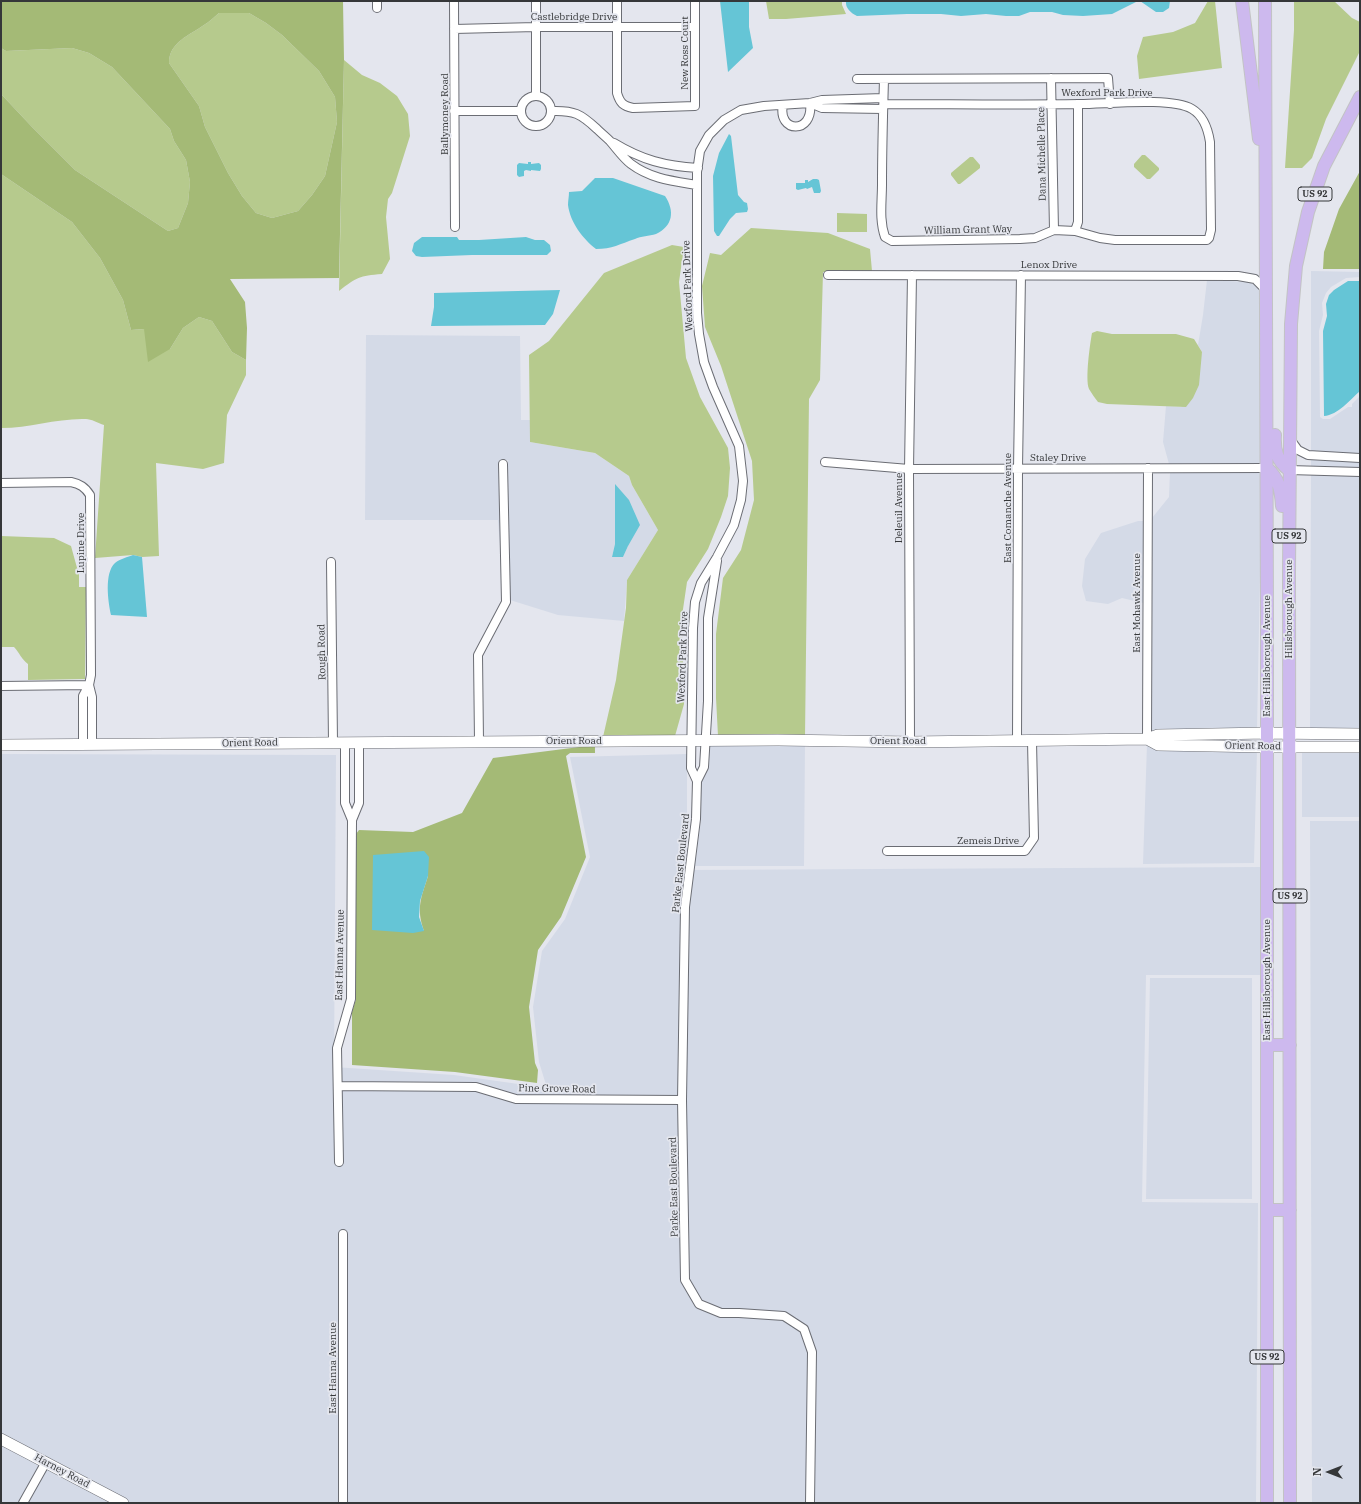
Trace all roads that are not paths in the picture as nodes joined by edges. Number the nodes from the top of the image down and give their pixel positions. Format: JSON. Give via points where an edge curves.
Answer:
{"nodes":[{"id":1,"x":454,"y":1,"type":"edge"},
{"id":2,"x":536,"y":1,"type":"edge"},
{"id":3,"x":617,"y":1,"type":"edge"},
{"id":4,"x":695,"y":1,"type":"edge"},
{"id":5,"x":1242,"y":1,"type":"edge"},
{"id":6,"x":1265,"y":1,"type":"edge"},
{"id":7,"x":536,"y":27,"type":"junction"},
{"id":8,"x":617,"y":27,"type":"junction"},
{"id":9,"x":695,"y":27,"type":"junction"},
{"id":10,"x":454,"y":29,"type":"junction"},
{"id":11,"x":1051,"y":78,"type":"junction"},
{"id":12,"x":857,"y":79,"type":"dead end"},
{"id":13,"x":884,"y":79,"type":"junction"},
{"id":14,"x":536,"y":96,"type":"junction"},
{"id":15,"x":1360,"y":97,"type":"edge"},
{"id":16,"x":810,"y":103,"type":"junction"},
{"id":17,"x":1051,"y":103,"type":"junction"},
{"id":18,"x":884,"y":104,"type":"junction"},
{"id":19,"x":1078,"y":104,"type":"junction"},
{"id":20,"x":1110,"y":104,"type":"junction"},
{"id":21,"x":783,"y":105,"type":"junction"},
{"id":22,"x":454,"y":111,"type":"junction"},
{"id":23,"x":521,"y":111,"type":"junction"},
{"id":24,"x":551,"y":111,"type":"junction"},
{"id":25,"x":609,"y":140,"type":"junction"},
{"id":26,"x":698,"y":168,"type":"junction"},
{"id":27,"x":697,"y":185,"type":"junction"},
{"id":28,"x":1266,"y":194,"type":"junction"},
{"id":29,"x":455,"y":227,"type":"dead end"},
{"id":30,"x":1054,"y":230,"type":"junction"},
{"id":31,"x":1075,"y":231,"type":"junction"},
{"id":32,"x":1207,"y":240,"type":"joint"},
{"id":33,"x":828,"y":275,"type":"dead end"},
{"id":34,"x":912,"y":275,"type":"junction"},
{"id":35,"x":1021,"y":275,"type":"junction"},
{"id":36,"x":1266,"y":290,"type":"junction"},
{"id":37,"x":1267,"y":369,"type":"junction"},
{"id":38,"x":1290,"y":438,"type":"junction"},
{"id":39,"x":1360,"y":458,"type":"edge"},
{"id":40,"x":825,"y":462,"type":"dead end"},
{"id":41,"x":503,"y":464,"type":"dead end"},
{"id":42,"x":1018,"y":468,"type":"junction"},
{"id":43,"x":1148,"y":468,"type":"junction"},
{"id":44,"x":1267,"y":468,"type":"junction"},
{"id":45,"x":909,"y":469,"type":"junction"},
{"id":46,"x":1290,"y":470,"type":"junction"},
{"id":47,"x":1360,"y":472,"type":"edge"},
{"id":48,"x":1,"y":483,"type":"edge"},
{"id":49,"x":717,"y":557,"type":"junction"},
{"id":50,"x":331,"y":562,"type":"dead end"},
{"id":51,"x":1289,"y":571,"type":"junction"},
{"id":52,"x":89,"y":685,"type":"junction"},
{"id":53,"x":1,"y":686,"type":"edge"},
{"id":54,"x":1267,"y":733,"type":"junction"},
{"id":55,"x":1290,"y":733,"type":"junction"},
{"id":56,"x":1360,"y":734,"type":"edge"},
{"id":57,"x":1147,"y":739,"type":"junction"},
{"id":58,"x":691,"y":740,"type":"junction"},
{"id":59,"x":706,"y":740,"type":"junction"},
{"id":60,"x":1017,"y":741,"type":"junction"},
{"id":61,"x":1032,"y":741,"type":"junction"},
{"id":62,"x":333,"y":742,"type":"junction"},
{"id":63,"x":346,"y":742,"type":"junction"},
{"id":64,"x":359,"y":742,"type":"junction"},
{"id":65,"x":479,"y":742,"type":"junction"},
{"id":66,"x":910,"y":742,"type":"junction"},
{"id":67,"x":1,"y":745,"type":"edge"},
{"id":68,"x":87,"y":745,"type":"junction"},
{"id":69,"x":1267,"y":747,"type":"junction"},
{"id":70,"x":1290,"y":747,"type":"junction"},
{"id":71,"x":1360,"y":747,"type":"edge"},
{"id":72,"x":697,"y":782,"type":"junction"},
{"id":73,"x":352,"y":820,"type":"junction"},
{"id":74,"x":887,"y":851,"type":"dead end"},
{"id":75,"x":1267,"y":1045,"type":"junction"},
{"id":76,"x":1290,"y":1045,"type":"junction"},
{"id":77,"x":338,"y":1086,"type":"junction"},
{"id":78,"x":682,"y":1100,"type":"junction"},
{"id":79,"x":339,"y":1162,"type":"dead end"},
{"id":80,"x":1267,"y":1210,"type":"junction"},
{"id":81,"x":1290,"y":1210,"type":"junction"},
{"id":82,"x":343,"y":1234,"type":"dead end"},
{"id":83,"x":1,"y":1439,"type":"edge"},
{"id":84,"x":46,"y":1462,"type":"junction"},
{"id":85,"x":23,"y":1503,"type":"edge"},
{"id":86,"x":123,"y":1503,"type":"edge"},
{"id":87,"x":343,"y":1503,"type":"edge"},
{"id":88,"x":810,"y":1503,"type":"edge"},
{"id":89,"x":1267,"y":1503,"type":"edge"},
{"id":90,"x":1290,"y":1503,"type":"edge"}],
"edges":[{"from":1,"to":10,"type":"street","name":"Ballymoney Road"},
{"from":2,"to":7,"type":"street"},
{"from":3,"to":8,"type":"street"},
{"from":4,"to":9,"type":"street","name":"New Ross Court"},
{"from":5,"to":28,"type":"main road"},
{"from":6,"to":28,"type":"main road","number":"US 92"},
{"from":7,"to":8,"type":"street","name":"Castlebridge Drive"},
{"from":7,"to":10,"type":"street","name":"Castlebridge Drive"},
{"from":7,"to":14,"type":"street"},
{"from":8,"to":9,"type":"street","name":"Castlebridge Drive"},
{"from":8,"to":9,"type":"street","name":"New Ross Court","via":[[617,93],[625,106],[633,108],[695,106]]},
{"from":10,"to":22,"type":"street","name":"Ballymoney Road"},
{"from":11,"to":13,"type":"street"},
{"from":11,"to":17,"type":"street","name":"Dana Michelle Place"},
{"from":11,"to":20,"type":"street","via":[[1108,78]]},
{"from":12,"to":13,"type":"street"},
{"from":13,"to":18,"type":"street","name":"William Grant Way"},
{"from":14,"to":23,"type":"street","via":[[525,101]]},
{"from":14,"to":24,"type":"street","via":[[546,100]]},
{"from":15,"to":38,"type":"main road","number":"US 92","via":[[1324,166],[1308,212],[1296,266],[1290,324]]},
{"from":16,"to":18,"type":"street","name":"Wexford Park Drive","via":[[822,108]]},
{"from":16,"to":21,"type":"street","name":"Wexford Park Drive"},
{"from":16,"to":21,"type":"street","via":[[810,118],[797,127],[784,120],[781,113]]},
{"from":17,"to":18,"type":"street","name":"Wexford Park Drive"},
{"from":17,"to":19,"type":"street","name":"Wexford Park Drive"},
{"from":17,"to":30,"type":"street","name":"Dana Michelle Place"},
{"from":18,"to":30,"type":"street","name":"William Grant Way","via":[[882,227],[885,237],[892,241],[913,242],[1020,239],[1035,238]]},
{"from":19,"to":20,"type":"street","name":"Wexford Park Drive"},
{"from":19,"to":31,"type":"street","via":[[1078,222]]},
{"from":20,"to":32,"type":"street","name":"Wexford Park Drive","via":[[1178,104],[1192,109],[1202,118],[1208,128],[1210,142],[1211,230]]},
{"from":21,"to":26,"type":"street","name":"Wexford Park Drive","via":[[741,110],[724,120],[700,151]]},
{"from":22,"to":23,"type":"street"},
{"from":22,"to":29,"type":"street","name":"Ballymoney Road"},
{"from":23,"to":24,"type":"street","via":[[526,122],[536,126],[546,122]]},
{"from":24,"to":25,"type":"street","via":[[563,110],[583,116]]},
{"from":25,"to":26,"type":"street","via":[[651,162],[674,167]]},
{"from":25,"to":27,"type":"street","via":[[629,163],[650,176]]},
{"from":26,"to":27,"type":"street","name":"Wexford Park Drive"},
{"from":27,"to":49,"type":"street","name":"Wexford Park Drive","via":[[699,334],[704,362],[739,446],[742,462],[741,500],[734,525]]},
{"from":28,"to":36,"type":"main road","number":"US 92"},
{"from":30,"to":31,"type":"street","name":"William Grant Way"},
{"from":31,"to":32,"type":"street","name":"William Grant Way","via":[[1115,240]]},
{"from":33,"to":34,"type":"street","name":"Lenox Drive"},
{"from":34,"to":35,"type":"street","name":"Lenox Drive"},
{"from":34,"to":45,"type":"street","name":"Deleuil Avenue"},
{"from":35,"to":36,"type":"street","name":"Lenox Drive","via":[[1238,276],[1255,279]]},
{"from":35,"to":42,"type":"street","name":"East Comanche Avenue"},
{"from":36,"to":37,"type":"main road","name":"East Hillsborough Avenue","number":"US 92"},
{"from":37,"to":44,"type":"main road","name":"East Hillsborough Avenue","number":"US 92"},
{"from":37,"to":46,"type":"main road","via":[[1273,392],[1275,452],[1280,462]]},
{"from":38,"to":39,"type":"street","via":[[1298,450],[1308,456]]},
{"from":38,"to":46,"type":"main road","number":"US 92"},
{"from":40,"to":45,"type":"street","name":"Staley Drive"},
{"from":41,"to":65,"type":"street","via":[[506,602],[478,655]]},
{"from":42,"to":43,"type":"street","name":"Staley Drive"},
{"from":42,"to":45,"type":"street","name":"Staley Drive"},
{"from":42,"to":60,"type":"street","name":"East Comanche Avenue"},
{"from":43,"to":44,"type":"street","name":"Staley Drive"},
{"from":43,"to":57,"type":"street","name":"East Mohawk Avenue"},
{"from":44,"to":51,"type":"main road","via":[[1276,477],[1280,486],[1282,543]]},
{"from":44,"to":54,"type":"main road","name":"East Hillsborough Avenue","number":"US 92"},
{"from":45,"to":66,"type":"street","name":"Deleuil Avenue"},
{"from":46,"to":47,"type":"street"},
{"from":46,"to":51,"type":"main road","name":"Hillsborough Avenue","number":"US 92"},
{"from":48,"to":52,"type":"street","name":"Lupine Drive","via":[[71,482],[83,486],[90,495]]},
{"from":49,"to":58,"type":"street","name":"Wexford Park Drive","via":[[701,582],[695,602]]},
{"from":49,"to":59,"type":"street","name":"Wexford Park Drive","via":[[708,618]]},
{"from":50,"to":62,"type":"street","name":"Rough Road"},
{"from":51,"to":55,"type":"main road","name":"Hillsborough Avenue","number":"US 92"},
{"from":52,"to":53,"type":"street"},
{"from":52,"to":68,"type":"street","name":"Lupine Drive","via":[[92,697]]},
{"from":54,"to":55,"type":"street","name":"Orient Road"},
{"from":54,"to":57,"type":"street","name":"Orient Road","via":[[1158,735]]},
{"from":54,"to":69,"type":"main road","name":"East Hillsborough Avenue","number":"US 92"},
{"from":55,"to":56,"type":"street","name":"Orient Road"},
{"from":55,"to":70,"type":"main road","name":"Hillsborough Avenue","number":"US 92"},
{"from":57,"to":61,"type":"street","name":"Orient Road"},
{"from":57,"to":69,"type":"street","name":"Orient Road","via":[[1158,745]]},
{"from":58,"to":59,"type":"street","name":"Orient Road"},
{"from":58,"to":65,"type":"street","name":"Orient Road"},
{"from":58,"to":72,"type":"street","name":"Parke East Boulevard","via":[[691,768]]},
{"from":59,"to":66,"type":"street","name":"Orient Road"},
{"from":59,"to":72,"type":"street","name":"Parke East Boulevard","via":[[704,767]]},
{"from":60,"to":61,"type":"street","name":"Orient Road"},
{"from":60,"to":66,"type":"street","name":"Orient Road"},
{"from":61,"to":74,"type":"street","name":"Zemeis Drive","via":[[1034,838],[1024,851]]},
{"from":62,"to":63,"type":"street","name":"Orient Road"},
{"from":62,"to":68,"type":"street","name":"Orient Road"},
{"from":63,"to":64,"type":"street","name":"Orient Road"},
{"from":63,"to":73,"type":"street","name":"East Hanna Avenue","via":[[346,803]]},
{"from":64,"to":65,"type":"street","name":"Orient Road"},
{"from":64,"to":73,"type":"street","name":"East Hanna Avenue","via":[[359,803]]},
{"from":67,"to":68,"type":"street","name":"Orient Road"},
{"from":69,"to":70,"type":"street","name":"Orient Road"},
{"from":69,"to":75,"type":"main road","name":"East Hillsborough Avenue","number":"US 92"},
{"from":70,"to":71,"type":"street","name":"Orient Road"},
{"from":70,"to":76,"type":"main road","number":"US 92"},
{"from":72,"to":78,"type":"street","name":"Parke East Boulevard","via":[[696,819],[685,907]]},
{"from":73,"to":77,"type":"street","name":"East Hanna Avenue","via":[[351,999],[337,1048]]},
{"from":75,"to":76,"type":"main road"},
{"from":75,"to":80,"type":"main road","name":"East Hillsborough Avenue","number":"US 92"},
{"from":76,"to":81,"type":"main road","number":"US 92"},
{"from":77,"to":78,"type":"street","name":"Pine Grove Road","via":[[476,1087],[516,1099]]},
{"from":77,"to":79,"type":"street","name":"East Hanna Avenue"},
{"from":78,"to":88,"type":"street","name":"Parke East Boulevard","via":[[685,1280],[700,1304],[721,1313],[784,1316],[804,1329],[812,1352]]},
{"from":80,"to":81,"type":"main road"},
{"from":80,"to":89,"type":"main road","name":"East Hillsborough Avenue","number":"US 92"},
{"from":81,"to":90,"type":"main road","number":"US 92"},
{"from":82,"to":87,"type":"street","name":"East Hanna Avenue"},
{"from":83,"to":84,"type":"street","name":"Harney Road"},
{"from":84,"to":85,"type":"street"},
{"from":84,"to":86,"type":"street","name":"Harney Road"}]}
